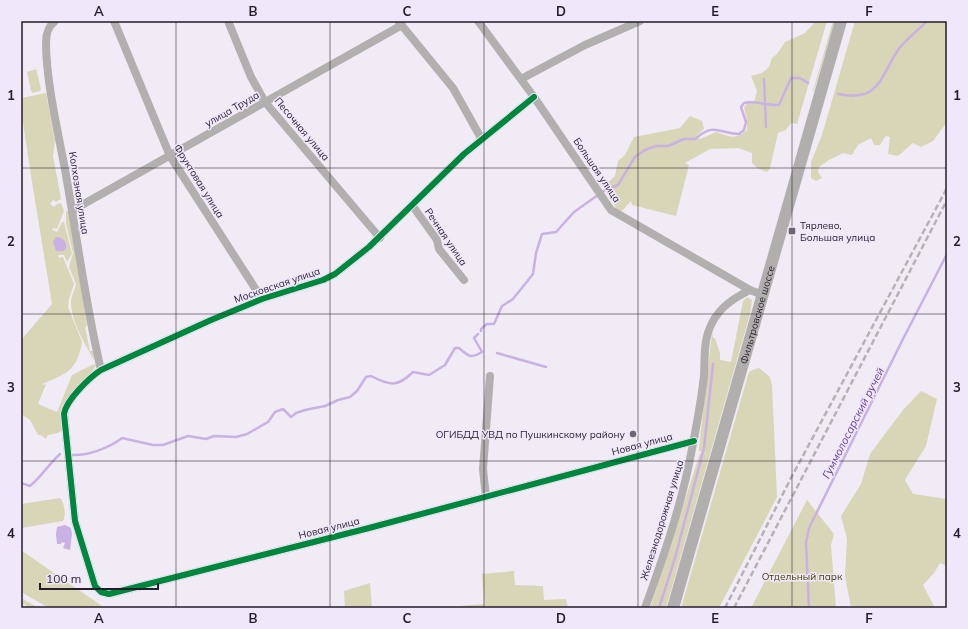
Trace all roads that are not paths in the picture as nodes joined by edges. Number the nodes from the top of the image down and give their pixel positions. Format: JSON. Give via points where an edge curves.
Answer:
{"nodes":[{"id":1,"x":55,"y":21,"type":"edge"},
{"id":2,"x":114,"y":21,"type":"edge"},
{"id":3,"x":228,"y":21,"type":"edge"},
{"id":4,"x":478,"y":21,"type":"edge"},
{"id":5,"x":640,"y":21,"type":"edge"},
{"id":6,"x":841,"y":21,"type":"edge"},
{"id":7,"x":400,"y":23,"type":"edge"},
{"id":8,"x":521,"y":79,"type":"junction"},
{"id":9,"x":534,"y":97,"type":"junction"},
{"id":10,"x":266,"y":102,"type":"junction"},
{"id":11,"x":481,"y":138,"type":"junction"},
{"id":12,"x":170,"y":156,"type":"junction"},
{"id":13,"x":412,"y":205,"type":"junction"},
{"id":14,"x":72,"y":210,"type":"junction"},
{"id":15,"x":380,"y":238,"type":"junction"},
{"id":16,"x":464,"y":280,"type":"dead end"},
{"id":17,"x":750,"y":290,"type":"junction"},
{"id":18,"x":763,"y":294,"type":"junction"},
{"id":19,"x":262,"y":299,"type":"junction"},
{"id":20,"x":101,"y":370,"type":"junction"},
{"id":21,"x":490,"y":376,"type":"dead end"},
{"id":22,"x":694,"y":441,"type":"junction"},
{"id":23,"x":70,"y":462,"type":"joint"},
{"id":24,"x":486,"y":497,"type":"junction"},
{"id":25,"x":645,"y":608,"type":"edge"},
{"id":26,"x":673,"y":608,"type":"edge"}],
"edges":[{"from":1,"to":14,"type":"street","name":"Колхозная улица","via":[[47,32],[49,78]]},
{"from":2,"to":12,"type":"street","name":"Фруктовая улица"},
{"from":3,"to":10,"type":"street","name":"Песочная улица","via":[[251,77]]},
{"from":4,"to":8,"type":"street","name":"Большая улица"},
{"from":5,"to":8,"type":"street","via":[[585,45]]},
{"from":6,"to":18,"type":"main road","name":"Фильтровское шоссе"},
{"from":7,"to":10,"type":"street","name":"улица Труда"},
{"from":7,"to":11,"type":"street","via":[[453,88]]},
{"from":8,"to":9,"type":"street","name":"Большая улица"},
{"from":9,"to":11,"type":"street","name":"Московская улица"},
{"from":9,"to":17,"type":"street","name":"Большая улица","via":[[611,210]]},
{"from":10,"to":12,"type":"street","name":"улица Труда"},
{"from":10,"to":15,"type":"street","name":"Песочная улица"},
{"from":11,"to":13,"type":"street","name":"Московская улица"},
{"from":12,"to":14,"type":"street","name":"улица Труда"},
{"from":12,"to":19,"type":"street","name":"Фруктовая улица"},
{"from":13,"to":15,"type":"street","name":"Московская улица"},
{"from":13,"to":16,"type":"street","name":"Речная улица","via":[[437,240],[439,249]]},
{"from":14,"to":20,"type":"street","name":"Колхозная улица","via":[[89,317]]},
{"from":15,"to":19,"type":"street","name":"Московская улица","via":[[329,278]]},
{"from":17,"to":18,"type":"street","name":"Большая улица"},
{"from":17,"to":22,"type":"street","name":"Железнодорожная улица","via":[[725,305],[716,315],[708,333]]},
{"from":18,"to":26,"type":"main road","name":"Фильтровское шоссе"},
{"from":19,"to":20,"type":"street","name":"Московская улица"},
{"from":20,"to":23,"type":"street","name":"Московская улица","via":[[65,408]]},
{"from":21,"to":24,"type":"street","via":[[483,469]]},
{"from":22,"to":24,"type":"street","name":"Новая улица"},
{"from":22,"to":25,"type":"street","name":"Железнодорожная улица","via":[[676,512]]},
{"from":23,"to":24,"type":"street","name":"Новая улица","via":[[75,521],[93,582],[97,590],[106,594]]}]}
